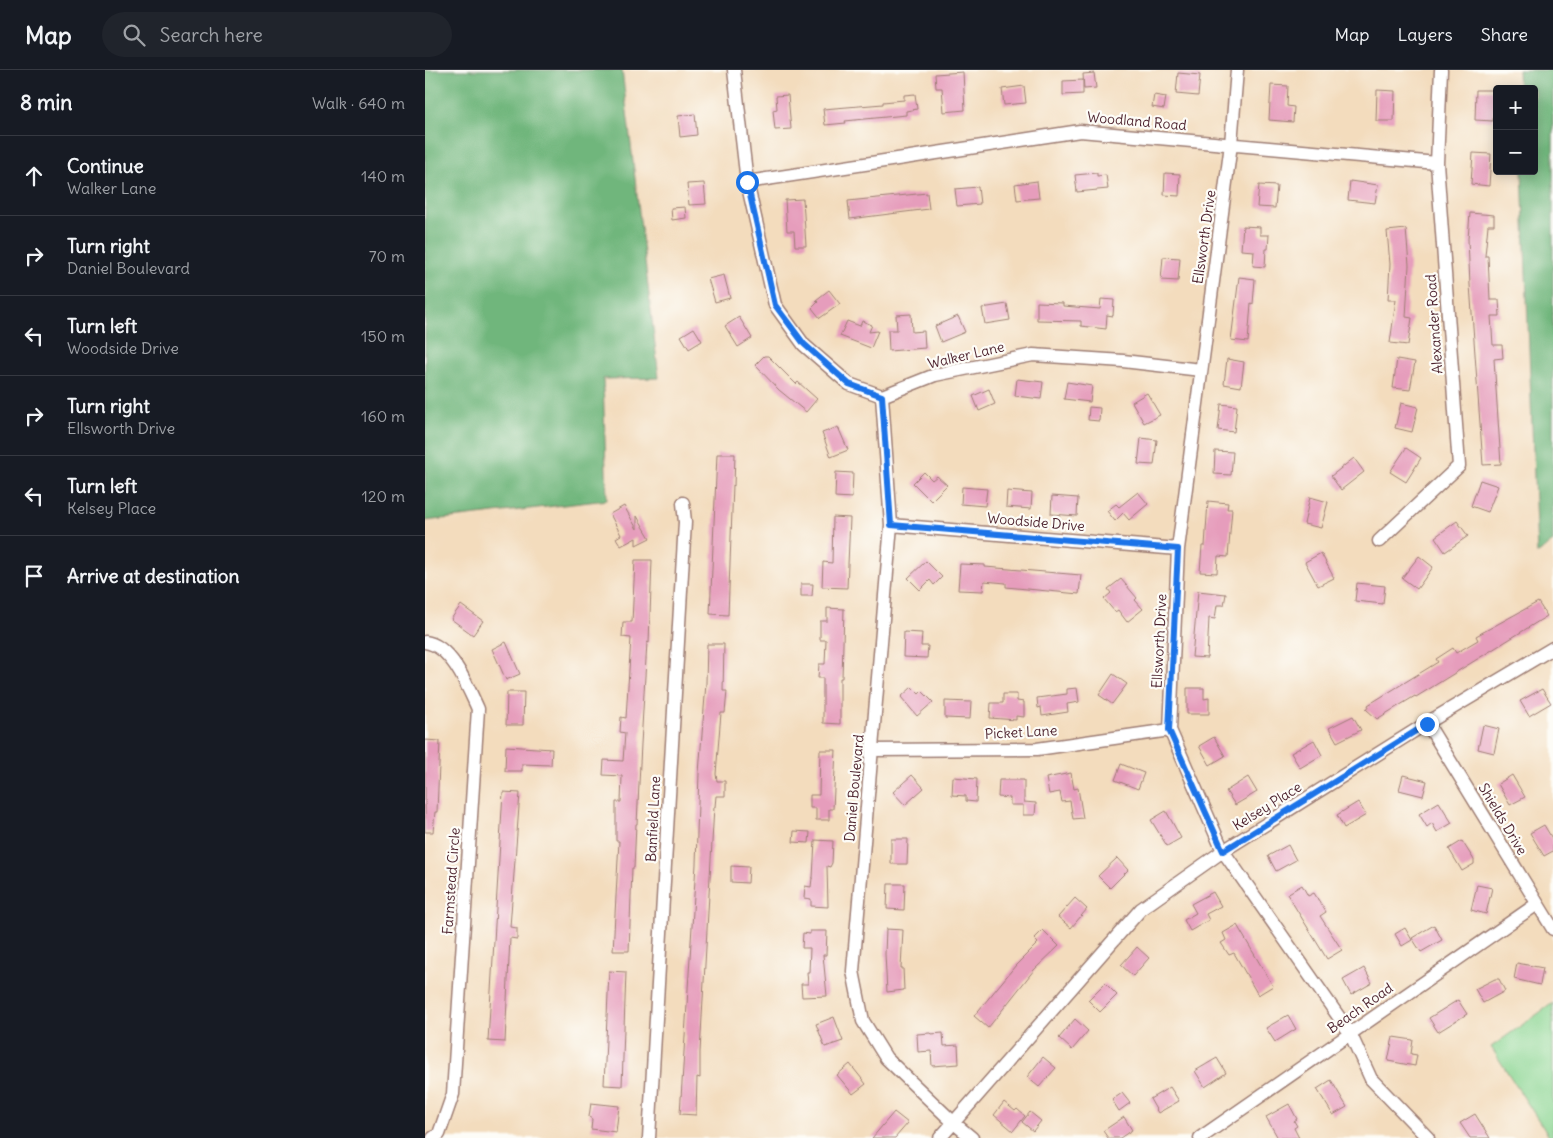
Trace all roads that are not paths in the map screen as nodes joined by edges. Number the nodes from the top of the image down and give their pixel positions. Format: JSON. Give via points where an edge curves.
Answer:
{"nodes":[{"id":1,"x":734,"y":70,"type":"edge"},
{"id":2,"x":1237,"y":70,"type":"edge"},
{"id":3,"x":1441,"y":70,"type":"edge"},
{"id":4,"x":1231,"y":144,"type":"junction"},
{"id":5,"x":1437,"y":163,"type":"junction"},
{"id":6,"x":747,"y":182,"type":"junction"},
{"id":7,"x":1201,"y":370,"type":"junction"},
{"id":8,"x":882,"y":396,"type":"junction"},
{"id":9,"x":683,"y":503,"type":"dead end"},
{"id":10,"x":891,"y":525,"type":"junction"},
{"id":11,"x":1379,"y":541,"type":"dead end"},
{"id":12,"x":1178,"y":549,"type":"junction"},
{"id":13,"x":425,"y":642,"type":"edge"},
{"id":14,"x":1553,"y":648,"type":"edge"},
{"id":15,"x":1427,"y":724,"type":"junction"},
{"id":16,"x":1169,"y":730,"type":"junction"},
{"id":17,"x":873,"y":750,"type":"junction"},
{"id":18,"x":1223,"y":851,"type":"junction"},
{"id":19,"x":1537,"y":904,"type":"junction"},
{"id":20,"x":1553,"y":929,"type":"edge"},
{"id":21,"x":1350,"y":1033,"type":"junction"},
{"id":22,"x":953,"y":1123,"type":"junction"},
{"id":23,"x":433,"y":1138,"type":"edge"},
{"id":24,"x":649,"y":1138,"type":"edge"},
{"id":25,"x":940,"y":1138,"type":"edge"},
{"id":26,"x":972,"y":1138,"type":"edge"},
{"id":27,"x":1200,"y":1138,"type":"edge"},
{"id":28,"x":1428,"y":1138,"type":"edge"}],
"edges":[{"from":1,"to":6,"type":"street"},
{"from":2,"to":4,"type":"street","name":"Ellsworth Drive"},
{"from":3,"to":5,"type":"street","name":"Alexander Road"},
{"from":4,"to":5,"type":"street","name":"Woodland Road"},
{"from":4,"to":6,"type":"street","name":"Woodland Road","via":[[1080,131]]},
{"from":4,"to":7,"type":"street","name":"Ellsworth Drive"},
{"from":5,"to":11,"type":"street","name":"Alexander Road","via":[[1459,466]]},
{"from":6,"to":8,"type":"street","via":[[775,305],[804,344],[849,384]]},
{"from":7,"to":8,"type":"street","name":"Walker Lane","via":[[1033,355],[935,375]]},
{"from":7,"to":12,"type":"street","name":"Ellsworth Drive"},
{"from":8,"to":10,"type":"street","name":"Daniel Boulevard"},
{"from":9,"to":24,"type":"street","name":"Banfield Lane","via":[[685,522]]},
{"from":10,"to":12,"type":"street","name":"Woodside Drive"},
{"from":10,"to":17,"type":"street","name":"Daniel Boulevard"},
{"from":12,"to":16,"type":"street","name":"Ellsworth Drive"},
{"from":13,"to":23,"type":"street","name":"Farmstead Circle","via":[[434,643],[459,669],[478,709],[453,1094],[439,1134]]},
{"from":14,"to":15,"type":"street","name":"Kelsey Place"},
{"from":15,"to":18,"type":"street","name":"Kelsey Place"},
{"from":15,"to":19,"type":"street","name":"Shields Drive"},
{"from":16,"to":17,"type":"street","name":"Picket Lane","via":[[1037,749]]},
{"from":16,"to":18,"type":"street","name":"Ellsworth Drive"},
{"from":17,"to":22,"type":"street","name":"Daniel Boulevard","via":[[853,971],[863,1022],[886,1058]]},
{"from":18,"to":21,"type":"street","name":"Ellsworth Drive"},
{"from":18,"to":22,"type":"street","name":"Kelsey Place","via":[[1141,909]]},
{"from":19,"to":20,"type":"street","name":"Shields Drive"},
{"from":19,"to":21,"type":"street","name":"Beach Road"},
{"from":21,"to":27,"type":"street","name":"Beach Road"},
{"from":21,"to":28,"type":"street","name":"Ellsworth Drive","via":[[1371,1079]]},
{"from":22,"to":25,"type":"street","name":"Kelsey Place"},
{"from":22,"to":26,"type":"street","name":"Daniel Boulevard"}]}
